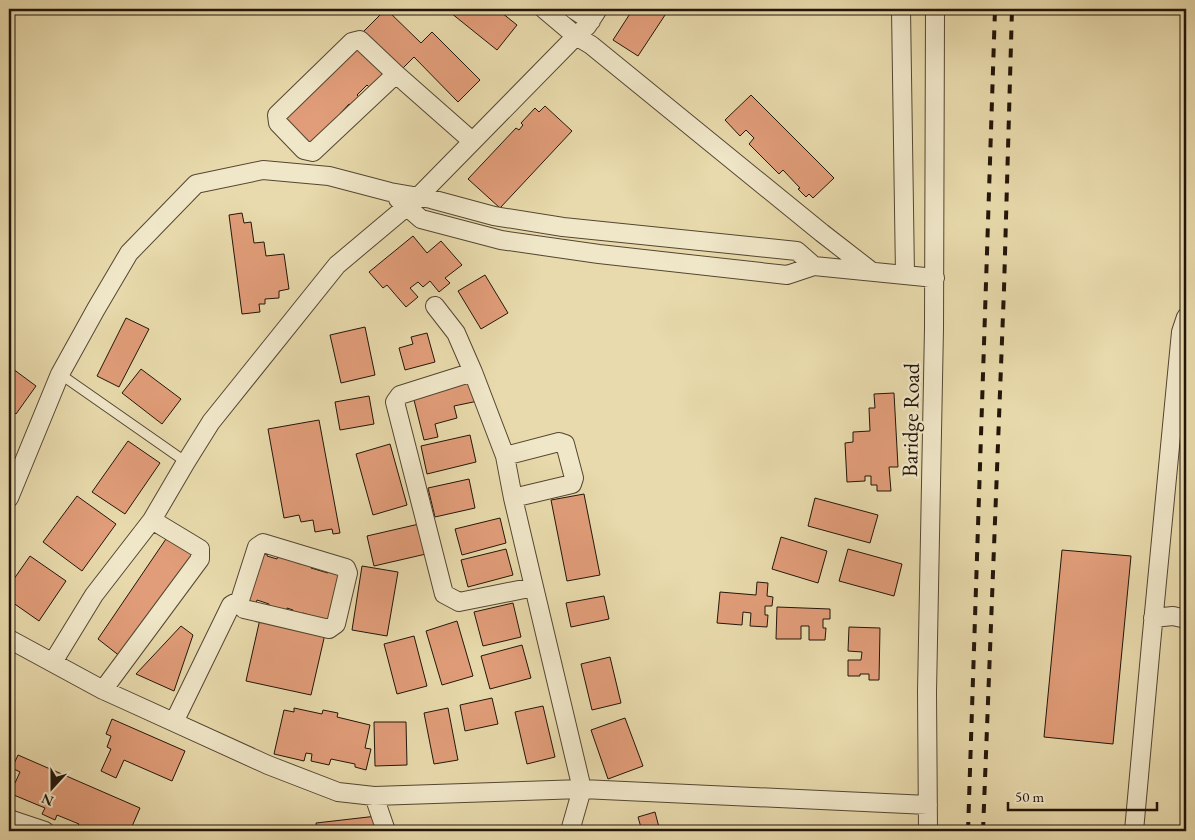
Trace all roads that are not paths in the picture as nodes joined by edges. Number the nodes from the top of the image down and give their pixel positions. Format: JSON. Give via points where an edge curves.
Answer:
{"nodes":[{"id":1,"x":544,"y":9,"type":"edge"},
{"id":2,"x":573,"y":9,"type":"edge"},
{"id":3,"x":900,"y":9,"type":"edge"},
{"id":4,"x":935,"y":9,"type":"edge"},
{"id":5,"x":594,"y":15,"type":"edge"},
{"id":6,"x":576,"y":36,"type":"junction"},
{"id":7,"x":396,"y":74,"type":"junction"},
{"id":8,"x":472,"y":141,"type":"junction"},
{"id":9,"x":412,"y":201,"type":"junction"},
{"id":10,"x":814,"y":266,"type":"junction"},
{"id":11,"x":872,"y":272,"type":"junction"},
{"id":12,"x":905,"y":275,"type":"junction"},
{"id":13,"x":934,"y":278,"type":"junction"},
{"id":14,"x":435,"y":306,"type":"dead end"},
{"id":15,"x":1186,"y":317,"type":"edge"},
{"id":16,"x":473,"y":372,"type":"junction"},
{"id":17,"x":60,"y":374,"type":"junction"},
{"id":18,"x":505,"y":456,"type":"junction"},
{"id":19,"x":186,"y":462,"type":"junction"},
{"id":20,"x":9,"y":498,"type":"edge"},
{"id":21,"x":513,"y":498,"type":"junction"},
{"id":22,"x":152,"y":520,"type":"junction"},
{"id":23,"x":534,"y":587,"type":"junction"},
{"id":24,"x":240,"y":600,"type":"junction"},
{"id":25,"x":1153,"y":618,"type":"junction"},
{"id":26,"x":1186,"y":618,"type":"edge"},
{"id":27,"x":9,"y":639,"type":"edge"},
{"id":28,"x":54,"y":662,"type":"junction"},
{"id":29,"x":103,"y":690,"type":"junction"},
{"id":30,"x":174,"y":722,"type":"junction"},
{"id":31,"x":582,"y":789,"type":"junction"},
{"id":32,"x":374,"y":796,"type":"junction"},
{"id":33,"x":928,"y":805,"type":"junction"},
{"id":34,"x":13,"y":824,"type":"edge"},
{"id":35,"x":45,"y":831,"type":"edge"},
{"id":36,"x":386,"y":831,"type":"edge"},
{"id":37,"x":570,"y":831,"type":"edge"},
{"id":38,"x":928,"y":831,"type":"edge"},
{"id":39,"x":1134,"y":831,"type":"edge"}],
"edges":[{"from":1,"to":6,"type":"street"},
{"from":2,"to":5,"type":"street"},
{"from":3,"to":12,"type":"street"},
{"from":4,"to":13,"type":"street","name":"Baridge Road"},
{"from":5,"to":6,"type":"street","via":[[588,26]]},
{"from":6,"to":8,"type":"street"},
{"from":6,"to":11,"type":"street"},
{"from":7,"to":7,"type":"street","via":[[313,152],[304,150],[278,123],[277,116],[352,42],[360,40]]},
{"from":7,"to":8,"type":"street"},
{"from":8,"to":9,"type":"street"},
{"from":9,"to":10,"type":"street","via":[[563,227],[797,251]]},
{"from":9,"to":10,"type":"street","via":[[421,219],[501,240],[787,275]]},
{"from":9,"to":17,"type":"street","via":[[329,176],[263,170],[196,184],[129,254]]},
{"from":9,"to":19,"type":"street","via":[[337,265],[211,422]]},
{"from":10,"to":11,"type":"street"},
{"from":11,"to":12,"type":"street"},
{"from":12,"to":13,"type":"street"},
{"from":13,"to":33,"type":"street","name":"Baridge Road"},
{"from":14,"to":16,"type":"street","via":[[456,333]]},
{"from":15,"to":25,"type":"street","via":[[1181,332]]},
{"from":16,"to":18,"type":"street"},
{"from":16,"to":23,"type":"street","via":[[400,395],[395,402],[444,594],[459,602]]},
{"from":17,"to":19,"type":"lane"},
{"from":17,"to":20,"type":"street"},
{"from":18,"to":21,"type":"street"},
{"from":18,"to":21,"type":"street","via":[[559,442],[565,444],[574,478],[572,484]]},
{"from":19,"to":22,"type":"street"},
{"from":21,"to":23,"type":"street"},
{"from":22,"to":28,"type":"street","via":[[94,595]]},
{"from":22,"to":29,"type":"street","via":[[200,549],[200,558]]},
{"from":23,"to":31,"type":"street"},
{"from":24,"to":24,"type":"street","via":[[257,548],[263,543],[346,568],[348,573],[336,624],[330,629],[244,609]]},
{"from":24,"to":30,"type":"street","via":[[231,605]]},
{"from":25,"to":26,"type":"street"},
{"from":25,"to":39,"type":"street"},
{"from":27,"to":28,"type":"street"},
{"from":28,"to":29,"type":"street"},
{"from":29,"to":30,"type":"street"},
{"from":30,"to":32,"type":"street","via":[[268,765],[338,792]]},
{"from":31,"to":32,"type":"street"},
{"from":31,"to":33,"type":"street"},
{"from":31,"to":37,"type":"street"},
{"from":32,"to":36,"type":"street"},
{"from":33,"to":38,"type":"street","name":"Baridge Road"},
{"from":34,"to":35,"type":"street"}]}
